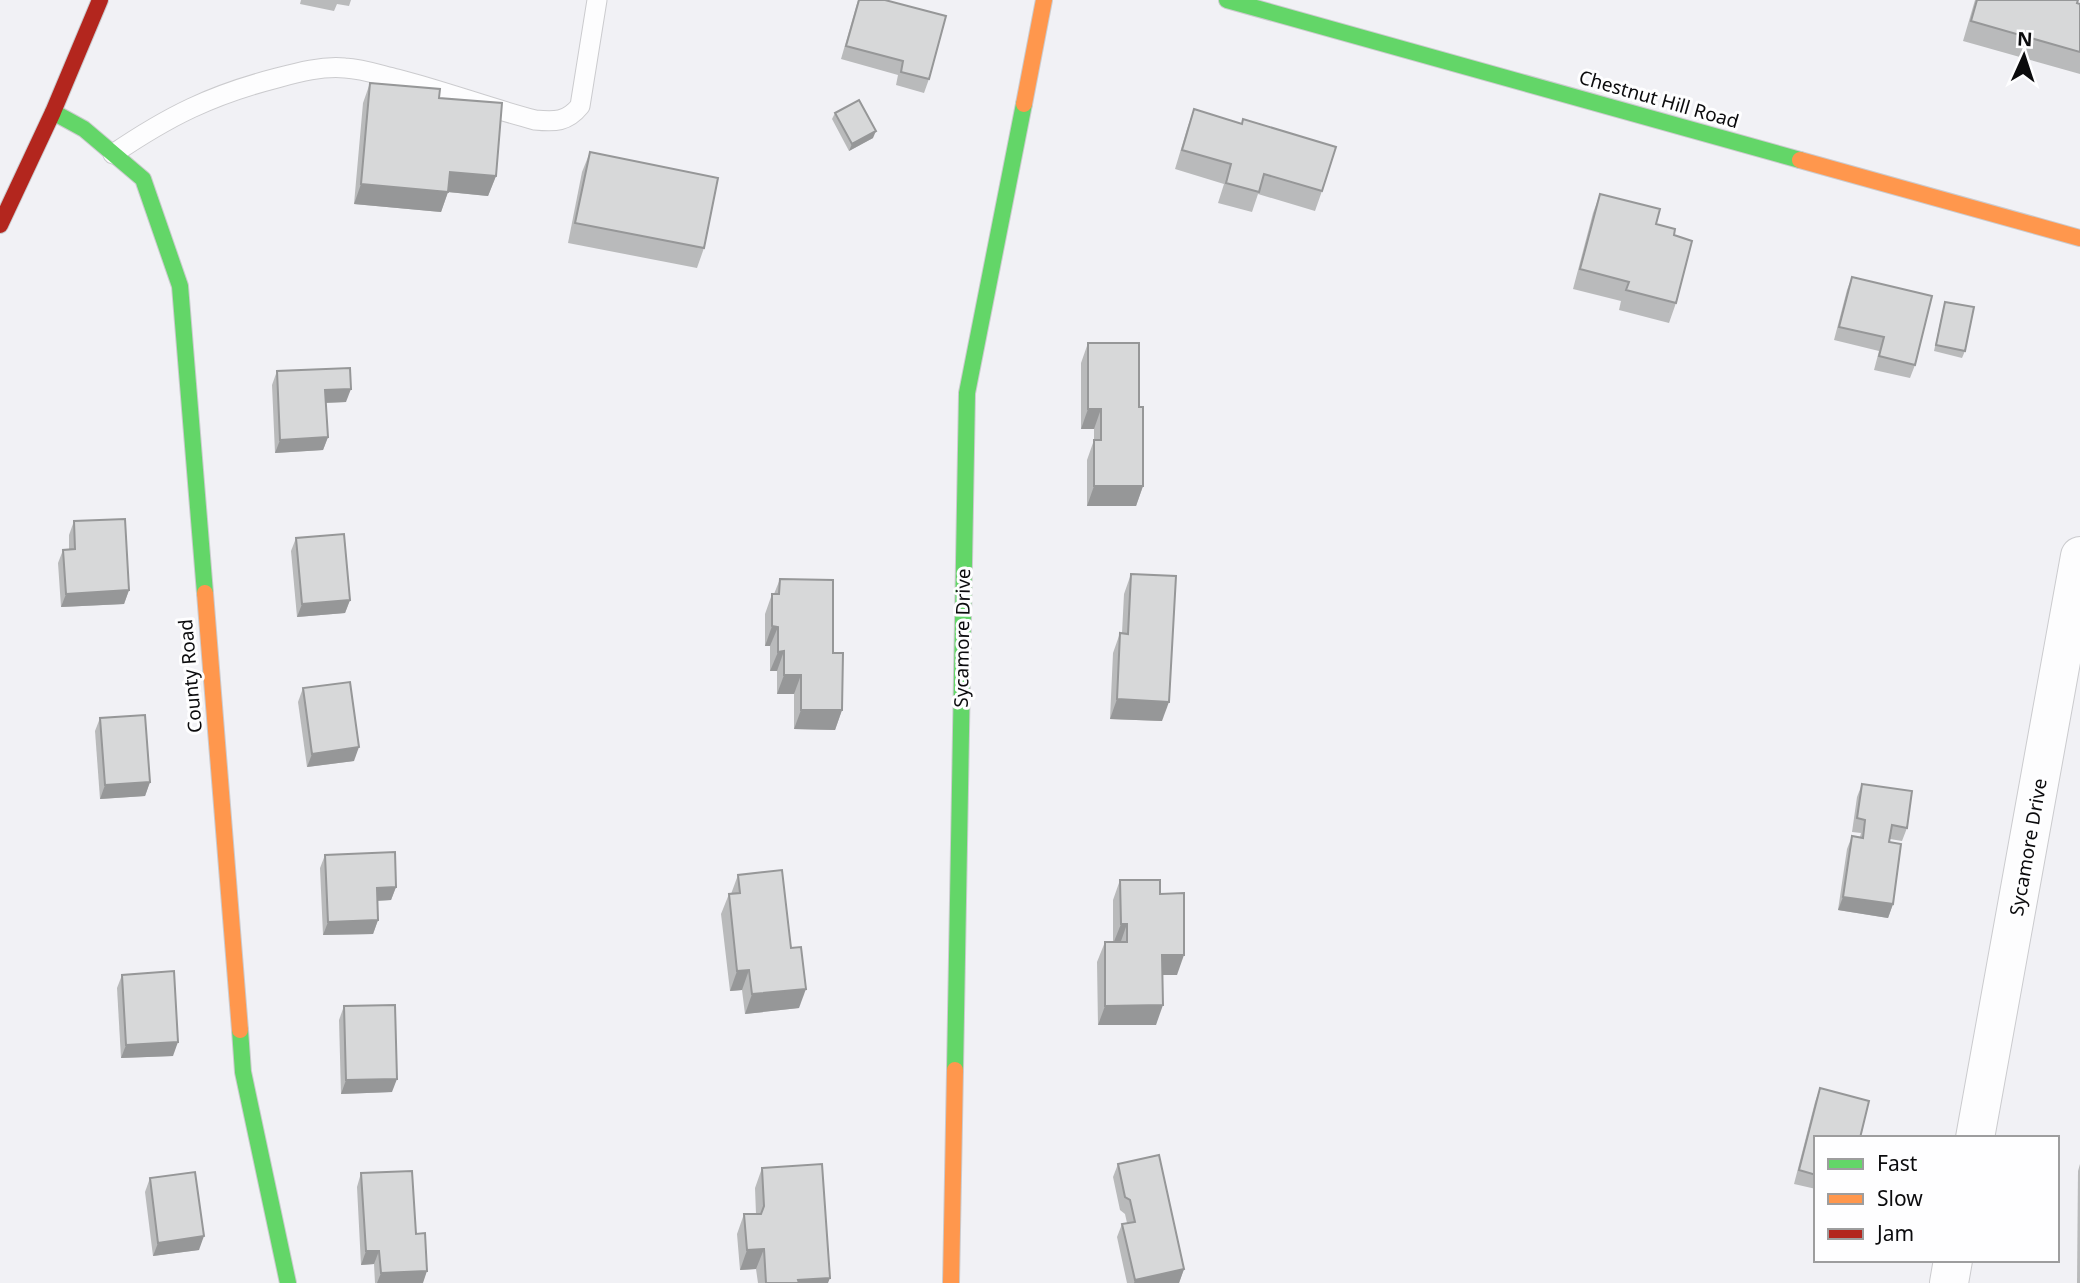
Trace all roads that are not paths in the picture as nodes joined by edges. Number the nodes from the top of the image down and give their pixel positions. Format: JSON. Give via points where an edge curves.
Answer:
{"nodes":[{"id":1,"x":100,"y":0,"type":"edge"},
{"id":2,"x":597,"y":0,"type":"edge"},
{"id":3,"x":1044,"y":0,"type":"edge"},
{"id":4,"x":1227,"y":0,"type":"edge"},
{"id":5,"x":53,"y":112,"type":"junction"},
{"id":6,"x":113,"y":154,"type":"junction"},
{"id":7,"x":0,"y":225,"type":"edge"},
{"id":8,"x":2080,"y":238,"type":"edge"},
{"id":9,"x":2080,"y":556,"type":"edge"},
{"id":10,"x":1975,"y":1136,"type":"edge"},
{"id":11,"x":1953,"y":1262,"type":"edge"},
{"id":12,"x":288,"y":1283,"type":"edge"},
{"id":13,"x":951,"y":1283,"type":"edge"},
{"id":14,"x":1949,"y":1283,"type":"edge"}],
"edges":[{"from":1,"to":5,"type":"street"},
{"from":2,"to":6,"type":"lane","via":[[580,106],[572,116],[560,120],[535,120],[438,89],[335,67],[287,75],[216,96],[151,128]]},
{"from":3,"to":13,"type":"street","name":"Sycamore Drive","via":[[967,393]]},
{"from":4,"to":8,"type":"street","name":"Chestnut Hill Road"},
{"from":5,"to":6,"type":"street","name":"County Road"},
{"from":5,"to":7,"type":"street"},
{"from":6,"to":12,"type":"street","name":"County Road","via":[[143,179],[180,286],[243,1072]]},
{"from":9,"to":10,"type":"street","name":"Sycamore Drive"},
{"from":11,"to":14,"type":"street"}]}
